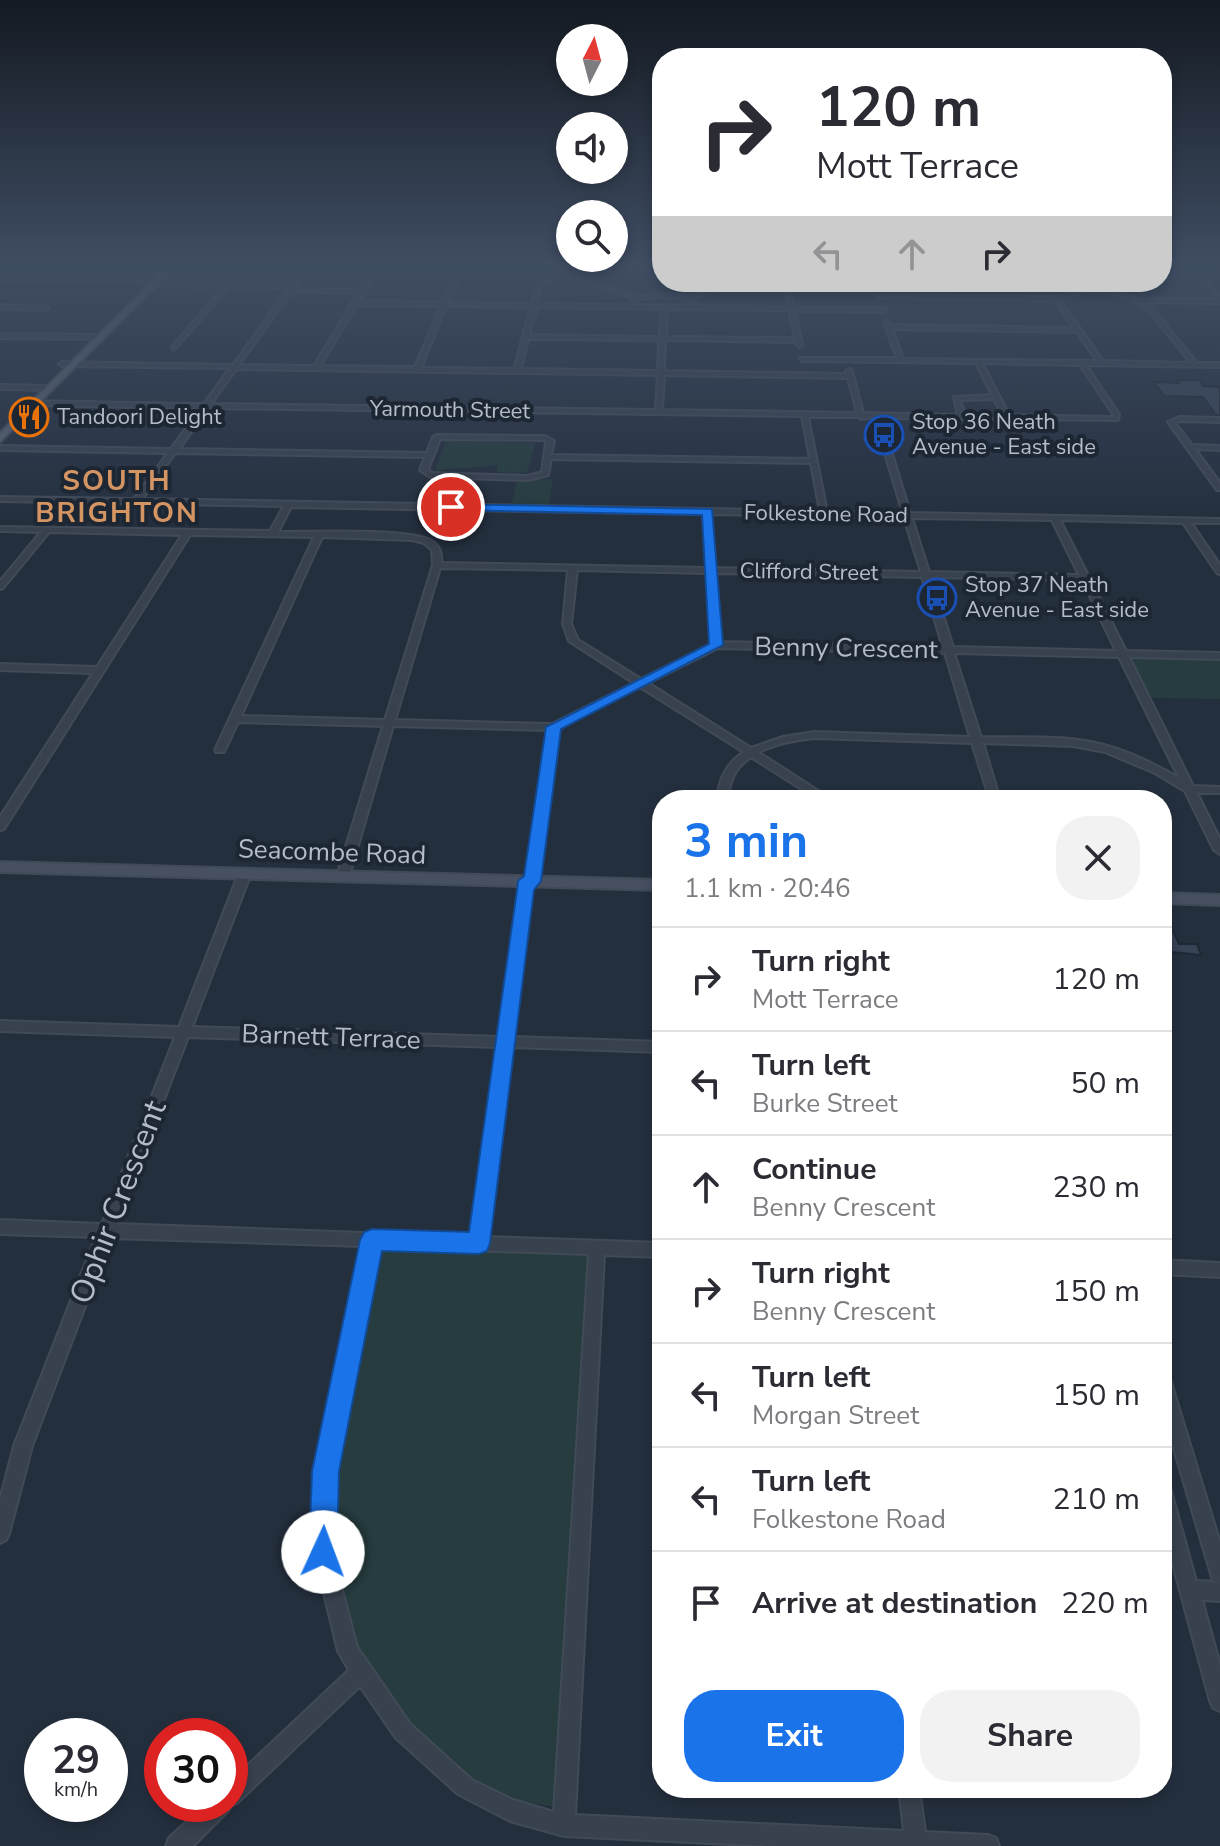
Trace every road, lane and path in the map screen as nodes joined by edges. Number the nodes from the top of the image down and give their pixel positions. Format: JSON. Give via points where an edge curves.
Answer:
{"nodes":[{"id":1,"x":76,"y":350,"type":"edge"},
{"id":2,"x":88,"y":350,"type":"edge"},
{"id":3,"x":247,"y":350,"type":"edge"},
{"id":4,"x":327,"y":350,"type":"edge"},
{"id":5,"x":425,"y":350,"type":"edge"},
{"id":6,"x":523,"y":350,"type":"edge"},
{"id":7,"x":662,"y":350,"type":"edge"},
{"id":8,"x":800,"y":350,"type":"edge"},
{"id":9,"x":897,"y":350,"type":"edge"},
{"id":10,"x":1092,"y":350,"type":"edge"},
{"id":11,"x":1183,"y":350,"type":"edge"},
{"id":12,"x":802,"y":359,"type":"junction"},
{"id":13,"x":847,"y":360,"type":"junction"},
{"id":14,"x":901,"y":361,"type":"junction"},
{"id":15,"x":978,"y":362,"type":"junction"},
{"id":16,"x":1082,"y":363,"type":"junction"},
{"id":17,"x":1101,"y":363,"type":"junction"},
{"id":18,"x":62,"y":364,"type":"junction"},
{"id":19,"x":74,"y":364,"type":"junction"},
{"id":20,"x":1196,"y":365,"type":"junction"},
{"id":21,"x":1220,"y":365,"type":"edge"},
{"id":22,"x":235,"y":367,"type":"junction"},
{"id":23,"x":316,"y":368,"type":"junction"},
{"id":24,"x":417,"y":370,"type":"junction"},
{"id":25,"x":517,"y":371,"type":"junction"},
{"id":26,"x":661,"y":373,"type":"junction"},
{"id":27,"x":805,"y":375,"type":"junction"},
{"id":28,"x":850,"y":376,"type":"junction"},
{"id":29,"x":0,"y":387,"type":"edge"},
{"id":30,"x":38,"y":387,"type":"junction"},
{"id":31,"x":51,"y":388,"type":"junction"},
{"id":32,"x":996,"y":397,"type":"junction"},
{"id":33,"x":23,"y":403,"type":"junction"},
{"id":34,"x":36,"y":403,"type":"junction"},
{"id":35,"x":207,"y":406,"type":"junction"},
{"id":36,"x":500,"y":411,"type":"junction"},
{"id":37,"x":659,"y":413,"type":"junction"},
{"id":38,"x":805,"y":416,"type":"junction"},
{"id":39,"x":861,"y":417,"type":"junction"},
{"id":40,"x":877,"y":417,"type":"junction"},
{"id":41,"x":963,"y":418,"type":"junction"},
{"id":42,"x":1007,"y":419,"type":"junction"},
{"id":43,"x":1220,"y":420,"type":"edge"},
{"id":44,"x":0,"y":426,"type":"edge"},
{"id":45,"x":492,"y":437,"type":"junction"},
{"id":46,"x":0,"y":439,"type":"edge"},
{"id":47,"x":1189,"y":447,"type":"junction"},
{"id":48,"x":0,"y":448,"type":"edge"},
{"id":49,"x":1220,"y":448,"type":"edge"},
{"id":50,"x":174,"y":451,"type":"junction"},
{"id":51,"x":428,"y":455,"type":"junction"},
{"id":52,"x":548,"y":457,"type":"junction"},
{"id":53,"x":814,"y":461,"type":"junction"},
{"id":54,"x":1216,"y":478,"type":"edge"},
{"id":55,"x":1220,"y":488,"type":"edge"},
{"id":56,"x":0,"y":499,"type":"edge"},
{"id":57,"x":137,"y":501,"type":"junction"},
{"id":58,"x":289,"y":504,"type":"junction"},
{"id":59,"x":707,"y":512,"type":"junction"},
{"id":60,"x":824,"y":514,"type":"junction"},
{"id":61,"x":908,"y":516,"type":"junction"},
{"id":62,"x":1055,"y":518,"type":"junction"},
{"id":63,"x":1186,"y":521,"type":"junction"},
{"id":64,"x":1220,"y":521,"type":"edge"},
{"id":65,"x":0,"y":529,"type":"edge"},
{"id":66,"x":47,"y":530,"type":"junction"},
{"id":67,"x":187,"y":533,"type":"junction"},
{"id":68,"x":273,"y":534,"type":"junction"},
{"id":69,"x":319,"y":535,"type":"junction"},
{"id":70,"x":437,"y":565,"type":"junction"},
{"id":71,"x":573,"y":567,"type":"junction"},
{"id":72,"x":710,"y":570,"type":"junction"},
{"id":73,"x":1220,"y":571,"type":"edge"},
{"id":74,"x":926,"y":575,"type":"junction"},
{"id":75,"x":1085,"y":578,"type":"junction"},
{"id":76,"x":0,"y":586,"type":"edge"},
{"id":77,"x":716,"y":645,"type":"junction"},
{"id":78,"x":949,"y":650,"type":"junction"},
{"id":79,"x":1122,"y":653,"type":"junction"},
{"id":80,"x":1220,"y":656,"type":"edge"},
{"id":81,"x":0,"y":667,"type":"edge"},
{"id":82,"x":99,"y":670,"type":"junction"},
{"id":83,"x":637,"y":683,"type":"junction"},
{"id":84,"x":234,"y":719,"type":"junction"},
{"id":85,"x":390,"y":723,"type":"junction"},
{"id":86,"x":554,"y":727,"type":"junction"},
{"id":87,"x":976,"y":739,"type":"junction"},
{"id":88,"x":220,"y":750,"type":"dead end"},
{"id":89,"x":749,"y":751,"type":"junction"},
{"id":90,"x":1190,"y":789,"type":"junction"},
{"id":91,"x":724,"y":790,"type":"edge"},
{"id":92,"x":811,"y":790,"type":"edge"},
{"id":93,"x":992,"y":790,"type":"edge"},
{"id":94,"x":1220,"y":790,"type":"edge"},
{"id":95,"x":0,"y":826,"type":"edge"},
{"id":96,"x":1220,"y":850,"type":"edge"},
{"id":97,"x":0,"y":867,"type":"edge"},
{"id":98,"x":245,"y":873,"type":"junction"},
{"id":99,"x":343,"y":876,"type":"junction"},
{"id":100,"x":529,"y":881,"type":"junction"},
{"id":101,"x":652,"y":885,"type":"edge"},
{"id":102,"x":1172,"y":898,"type":"edge"},
{"id":103,"x":1220,"y":900,"type":"edge"},
{"id":104,"x":0,"y":1026,"type":"edge"},
{"id":105,"x":185,"y":1032,"type":"junction"},
{"id":106,"x":505,"y":1042,"type":"junction"},
{"id":107,"x":652,"y":1047,"type":"edge"},
{"id":108,"x":0,"y":1227,"type":"edge"},
{"id":109,"x":107,"y":1231,"type":"junction"},
{"id":110,"x":372,"y":1240,"type":"junction"},
{"id":111,"x":479,"y":1243,"type":"junction"},
{"id":112,"x":597,"y":1247,"type":"junction"},
{"id":113,"x":652,"y":1250,"type":"edge"},
{"id":114,"x":1172,"y":1268,"type":"edge"},
{"id":115,"x":1220,"y":1270,"type":"edge"},
{"id":116,"x":1172,"y":1413,"type":"edge"},
{"id":117,"x":1172,"y":1528,"type":"edge"},
{"id":118,"x":0,"y":1534,"type":"edge"},
{"id":119,"x":1220,"y":1574,"type":"edge"},
{"id":120,"x":1189,"y":1590,"type":"junction"},
{"id":121,"x":1220,"y":1592,"type":"edge"},
{"id":122,"x":362,"y":1671,"type":"junction"},
{"id":123,"x":1220,"y":1701,"type":"edge"},
{"id":124,"x":248,"y":1779,"type":"edge"},
{"id":125,"x":910,"y":1798,"type":"edge"},
{"id":126,"x":202,"y":1822,"type":"edge"},
{"id":127,"x":564,"y":1825,"type":"junction"},
{"id":128,"x":916,"y":1845,"type":"edge"},
{"id":129,"x":177,"y":1846,"type":"edge"},
{"id":130,"x":988,"y":1846,"type":"edge"}],
"edges":[{"from":1,"to":18,"type":"main road"},
{"from":2,"to":19,"type":"main road"},
{"from":3,"to":22,"type":"street"},
{"from":4,"to":23,"type":"street"},
{"from":5,"to":24,"type":"street"},
{"from":6,"to":25,"type":"street"},
{"from":7,"to":26,"type":"street"},
{"from":8,"to":12,"type":"street"},
{"from":9,"to":14,"type":"street"},
{"from":10,"to":17,"type":"street"},
{"from":11,"to":20,"type":"street"},
{"from":12,"to":13,"type":"street"},
{"from":12,"to":27,"type":"street"},
{"from":13,"to":14,"type":"street"},
{"from":13,"to":28,"type":"street"},
{"from":14,"to":15,"type":"street"},
{"from":15,"to":16,"type":"street"},
{"from":15,"to":32,"type":"street"},
{"from":16,"to":17,"type":"street"},
{"from":16,"to":42,"type":"street","name":"Yarmouth Street","via":[[1116,419]]},
{"from":17,"to":20,"type":"street"},
{"from":18,"to":19,"type":"street"},
{"from":18,"to":30,"type":"main road"},
{"from":19,"to":22,"type":"street"},
{"from":19,"to":31,"type":"main road"},
{"from":20,"to":21,"type":"street"},
{"from":22,"to":23,"type":"street"},
{"from":22,"to":35,"type":"street"},
{"from":23,"to":24,"type":"street"},
{"from":24,"to":25,"type":"street"},
{"from":25,"to":26,"type":"street"},
{"from":26,"to":27,"type":"street"},
{"from":26,"to":37,"type":"street"},
{"from":27,"to":28,"type":"street"},
{"from":28,"to":39,"type":"street"},
{"from":29,"to":30,"type":"street"},
{"from":30,"to":31,"type":"street"},
{"from":30,"to":33,"type":"main road"},
{"from":31,"to":34,"type":"main road"},
{"from":32,"to":41,"type":"street","via":[[956,398]]},
{"from":32,"to":42,"type":"street"},
{"from":33,"to":34,"type":"street","name":"Yarmouth Street"},
{"from":33,"to":44,"type":"main road"},
{"from":34,"to":35,"type":"street","name":"Yarmouth Street"},
{"from":34,"to":46,"type":"main road"},
{"from":35,"to":36,"type":"street","name":"Yarmouth Street"},
{"from":35,"to":50,"type":"street"},
{"from":36,"to":37,"type":"street","name":"Yarmouth Street"},
{"from":36,"to":45,"type":"street"},
{"from":37,"to":38,"type":"street","name":"Yarmouth Street"},
{"from":38,"to":39,"type":"street","name":"Yarmouth Street"},
{"from":38,"to":53,"type":"street"},
{"from":39,"to":40,"type":"street","name":"Yarmouth Street"},
{"from":40,"to":41,"type":"street","name":"Yarmouth Street"},
{"from":40,"to":61,"type":"street"},
{"from":41,"to":42,"type":"street","name":"Yarmouth Street"},
{"from":43,"to":47,"type":"street","via":[[1172,421]]},
{"from":45,"to":51,"type":"street","via":[[437,437]]},
{"from":45,"to":52,"type":"street","via":[[549,440]]},
{"from":47,"to":49,"type":"street"},
{"from":47,"to":54,"type":"street"},
{"from":48,"to":50,"type":"street"},
{"from":50,"to":51,"type":"street"},
{"from":50,"to":57,"type":"street"},
{"from":51,"to":52,"type":"street","via":[[424,470],[430,475],[484,477],[540,476]]},
{"from":52,"to":53,"type":"street"},
{"from":53,"to":60,"type":"street"},
{"from":54,"to":55,"type":"street"},
{"from":56,"to":57,"type":"street","name":"Folkestone Road"},
{"from":57,"to":58,"type":"street","name":"Folkestone Road"},
{"from":58,"to":59,"type":"street","name":"Folkestone Road"},
{"from":58,"to":68,"type":"street"},
{"from":59,"to":60,"type":"street","name":"Folkestone Road"},
{"from":59,"to":72,"type":"street"},
{"from":60,"to":61,"type":"street","name":"Folkestone Road"},
{"from":61,"to":62,"type":"street","name":"Folkestone Road"},
{"from":61,"to":74,"type":"street"},
{"from":62,"to":63,"type":"street","name":"Folkestone Road"},
{"from":62,"to":75,"type":"street"},
{"from":63,"to":64,"type":"street","name":"Folkestone Road"},
{"from":63,"to":73,"type":"street"},
{"from":65,"to":66,"type":"street"},
{"from":66,"to":67,"type":"street"},
{"from":66,"to":76,"type":"street"},
{"from":67,"to":68,"type":"street"},
{"from":67,"to":82,"type":"street"},
{"from":68,"to":69,"type":"street"},
{"from":69,"to":70,"type":"street","via":[[405,537],[430,544],[440,556]]},
{"from":69,"to":84,"type":"street"},
{"from":70,"to":71,"type":"street","name":"Clifford Street"},
{"from":70,"to":85,"type":"street"},
{"from":71,"to":72,"type":"street","name":"Clifford Street"},
{"from":71,"to":83,"type":"street","via":[[567,624],[571,636]]},
{"from":72,"to":74,"type":"street","name":"Clifford Street"},
{"from":72,"to":77,"type":"street"},
{"from":74,"to":75,"type":"street","name":"Clifford Street"},
{"from":74,"to":78,"type":"street"},
{"from":75,"to":79,"type":"street"},
{"from":77,"to":78,"type":"street","name":"Benny Crescent"},
{"from":77,"to":83,"type":"street","name":"Benny Crescent"},
{"from":78,"to":79,"type":"street","name":"Benny Crescent"},
{"from":78,"to":87,"type":"street"},
{"from":79,"to":80,"type":"street","name":"Benny Crescent"},
{"from":79,"to":90,"type":"street"},
{"from":81,"to":82,"type":"street"},
{"from":82,"to":95,"type":"street"},
{"from":83,"to":86,"type":"street","name":"Benny Crescent"},
{"from":83,"to":89,"type":"street"},
{"from":84,"to":85,"type":"street"},
{"from":84,"to":88,"type":"street"},
{"from":85,"to":86,"type":"street"},
{"from":85,"to":99,"type":"street"},
{"from":86,"to":100,"type":"street"},
{"from":87,"to":89,"type":"street","via":[[814,735]]},
{"from":87,"to":90,"type":"street","via":[[1099,746]]},
{"from":87,"to":93,"type":"street"},
{"from":89,"to":91,"type":"street","via":[[726,776]]},
{"from":89,"to":92,"type":"street"},
{"from":90,"to":94,"type":"street"},
{"from":90,"to":96,"type":"street"},
{"from":97,"to":98,"type":"main road","name":"Seacombe Road"},
{"from":98,"to":99,"type":"main road","name":"Seacombe Road"},
{"from":98,"to":105,"type":"street","name":"Ophir Crescent"},
{"from":99,"to":100,"type":"main road","name":"Seacombe Road"},
{"from":100,"to":101,"type":"main road","name":"Seacombe Road"},
{"from":100,"to":106,"type":"street"},
{"from":102,"to":103,"type":"main road"},
{"from":104,"to":105,"type":"street","name":"Barnett Terrace"},
{"from":105,"to":106,"type":"street","name":"Barnett Terrace"},
{"from":105,"to":109,"type":"street","name":"Ophir Crescent"},
{"from":106,"to":107,"type":"street","name":"Barnett Terrace"},
{"from":106,"to":111,"type":"street"},
{"from":108,"to":109,"type":"street"},
{"from":109,"to":110,"type":"street"},
{"from":109,"to":118,"type":"street","name":"Ophir Crescent","via":[[23,1446]]},
{"from":110,"to":111,"type":"street"},
{"from":110,"to":122,"type":"street","via":[[326,1471],[323,1552],[348,1651]]},
{"from":111,"to":112,"type":"street"},
{"from":112,"to":113,"type":"street"},
{"from":112,"to":127,"type":"street"},
{"from":114,"to":115,"type":"street"},
{"from":116,"to":119,"type":"street"},
{"from":117,"to":120,"type":"street"},
{"from":120,"to":121,"type":"street"},
{"from":120,"to":123,"type":"street"},
{"from":122,"to":124,"type":"street"},
{"from":122,"to":127,"type":"street","via":[[403,1731],[465,1787],[510,1810]]},
{"from":125,"to":128,"type":"street"},
{"from":126,"to":129,"type":"street"},
{"from":127,"to":128,"type":"street"},
{"from":128,"to":130,"type":"street"}]}
